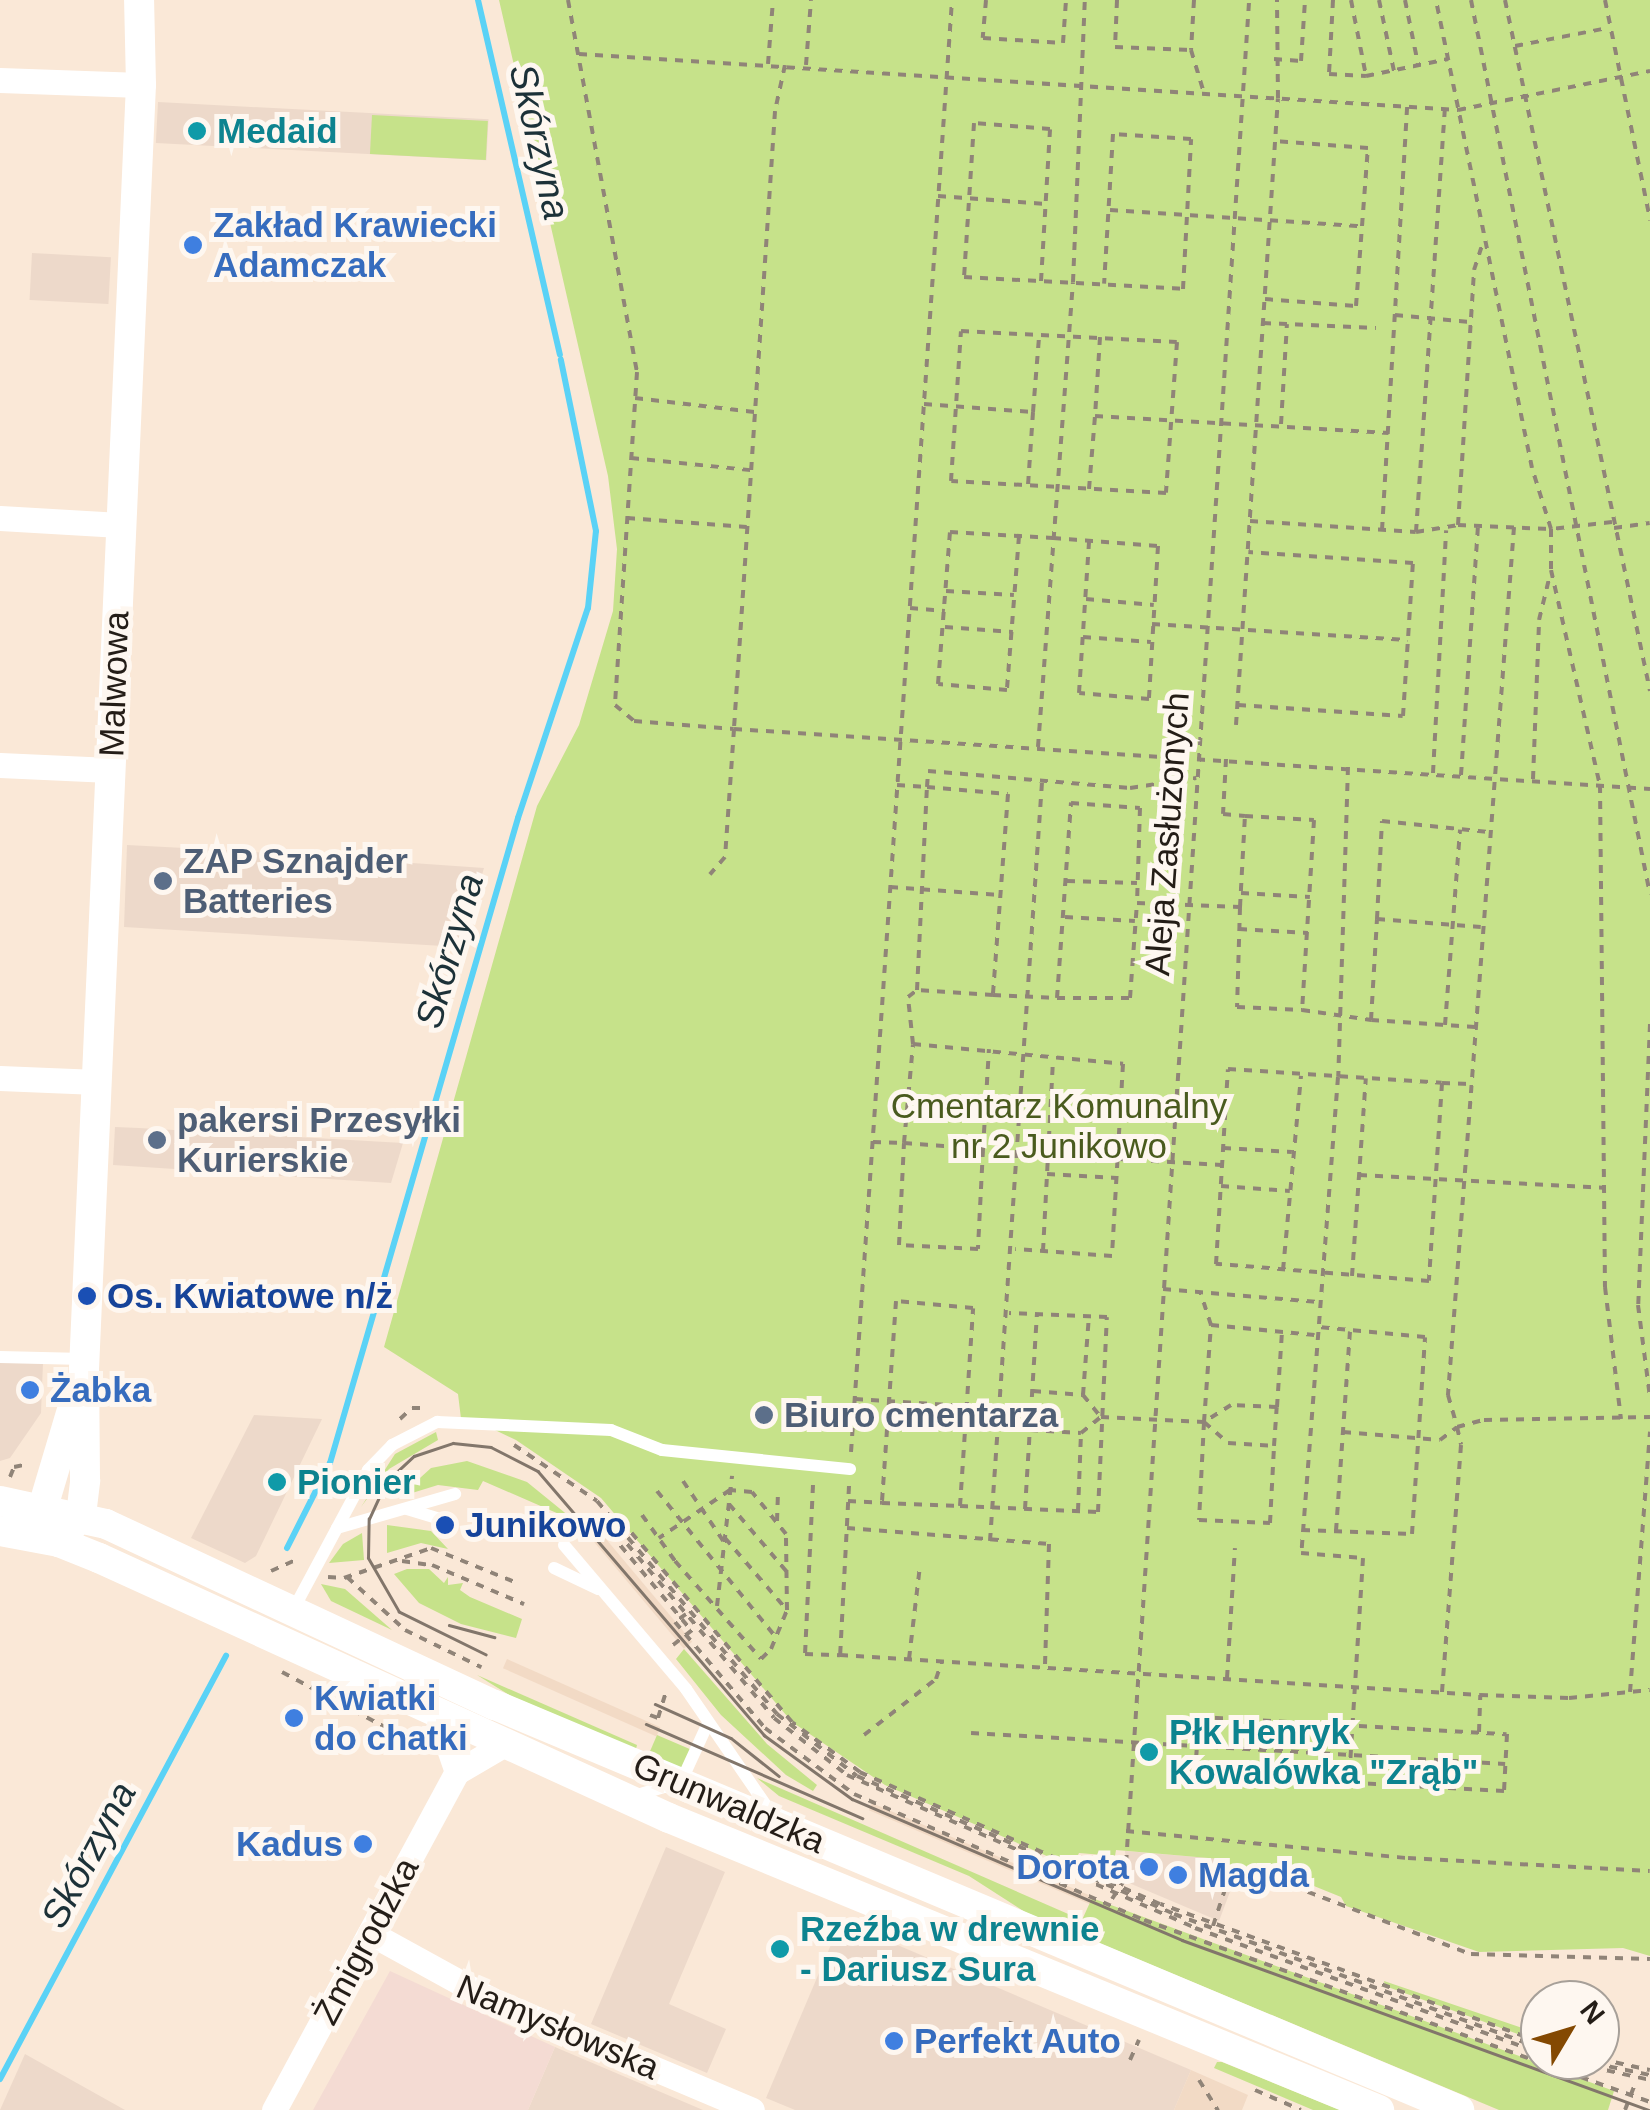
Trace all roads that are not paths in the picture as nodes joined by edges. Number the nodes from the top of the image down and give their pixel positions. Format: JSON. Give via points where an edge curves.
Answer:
{"nodes":[{"id":1,"x":139,"y":0,"type":"edge"},
{"id":2,"x":0,"y":80,"type":"edge"},
{"id":3,"x":141,"y":86,"type":"junction"},
{"id":4,"x":0,"y":518,"type":"edge"},
{"id":5,"x":120,"y":524,"type":"junction"},
{"id":6,"x":0,"y":764,"type":"edge"},
{"id":7,"x":110,"y":770,"type":"junction"},
{"id":8,"x":0,"y":1078,"type":"edge"},
{"id":9,"x":96,"y":1082,"type":"junction"},
{"id":10,"x":0,"y":1357,"type":"edge"},
{"id":11,"x":84,"y":1364,"type":"junction"},
{"id":12,"x":850,"y":1469,"type":"road end"},
{"id":13,"x":455,"y":1494,"type":"dead end"},
{"id":14,"x":0,"y":1501,"type":"edge"},
{"id":15,"x":43,"y":1507,"type":"junction"},
{"id":16,"x":404,"y":1508,"type":"junction"},
{"id":17,"x":81,"y":1516,"type":"junction"},
{"id":18,"x":444,"y":1520,"type":"dead end"},
{"id":19,"x":336,"y":1528,"type":"junction"},
{"id":20,"x":0,"y":1531,"type":"edge"},
{"id":21,"x":60,"y":1542,"type":"junction"},
{"id":22,"x":564,"y":1545,"type":"dead end"},
{"id":23,"x":554,"y":1568,"type":"dead end"},
{"id":24,"x":605,"y":1592,"type":"junction"},
{"id":25,"x":293,"y":1612,"type":"junction"},
{"id":26,"x":277,"y":1641,"type":"junction"},
{"id":27,"x":436,"y":1714,"type":"junction"},
{"id":28,"x":708,"y":1723,"type":"junction"},
{"id":29,"x":506,"y":1744,"type":"junction"},
{"id":30,"x":457,"y":1772,"type":"junction"},
{"id":31,"x":681,"y":1782,"type":"junction"},
{"id":32,"x":624,"y":1794,"type":"junction"},
{"id":33,"x":794,"y":1830,"type":"junction"},
{"id":34,"x":370,"y":1933,"type":"junction"},
{"id":35,"x":274,"y":2110,"type":"edge"},
{"id":36,"x":752,"y":2110,"type":"edge"},
{"id":37,"x":1379,"y":2110,"type":"edge"},
{"id":38,"x":1459,"y":2110,"type":"edge"}],
"edges":[{"from":1,"to":3,"type":"street","name":"Malwowa"},
{"from":2,"to":3,"type":"street"},
{"from":3,"to":5,"type":"street","name":"Malwowa"},
{"from":4,"to":5,"type":"street"},
{"from":5,"to":7,"type":"street","name":"Malwowa"},
{"from":6,"to":7,"type":"street"},
{"from":7,"to":9,"type":"street","name":"Malwowa"},
{"from":8,"to":9,"type":"street"},
{"from":9,"to":11,"type":"street","name":"Malwowa"},
{"from":10,"to":11,"type":"lane"},
{"from":11,"to":15,"type":"street","name":"Malwowa"},
{"from":11,"to":17,"type":"street","name":"Malwowa"},
{"from":12,"to":19,"type":"lane","via":[[662,1450],[611,1430],[438,1422],[392,1445],[368,1470]]},
{"from":13,"to":16,"type":"lane"},
{"from":14,"to":15,"type":"street","name":"Grunwaldzka"},
{"from":15,"to":17,"type":"street","name":"Grunwaldzka"},
{"from":15,"to":21,"type":"street"},
{"from":16,"to":18,"type":"lane"},
{"from":16,"to":19,"type":"lane"},
{"from":17,"to":21,"type":"street"},
{"from":17,"to":25,"type":"street","name":"Grunwaldzka"},
{"from":19,"to":25,"type":"lane"},
{"from":20,"to":21,"type":"street","name":"Grunwaldzka"},
{"from":21,"to":26,"type":"street","name":"Grunwaldzka"},
{"from":22,"to":24,"type":"lane"},
{"from":23,"to":24,"type":"lane"},
{"from":24,"to":28,"type":"lane"},
{"from":25,"to":26,"type":"lane"},
{"from":25,"to":31,"type":"street","name":"Grunwaldzka"},
{"from":26,"to":27,"type":"street","name":"Grunwaldzka"},
{"from":27,"to":29,"type":"street","name":"Grunwaldzka"},
{"from":27,"to":30,"type":"street"},
{"from":28,"to":31,"type":"lane"},
{"from":28,"to":33,"type":"lane","via":[[752,1792]]},
{"from":29,"to":30,"type":"street"},
{"from":29,"to":32,"type":"street","name":"Grunwaldzka"},
{"from":30,"to":34,"type":"street","name":"Żmigrodzka"},
{"from":31,"to":32,"type":"lane","via":[[651,1794]]},
{"from":31,"to":33,"type":"street","name":"Grunwaldzka"},
{"from":32,"to":37,"type":"street","name":"Grunwaldzka"},
{"from":33,"to":38,"type":"street","name":"Grunwaldzka"},
{"from":34,"to":35,"type":"street","name":"Żmigrodzka"},
{"from":34,"to":36,"type":"street","name":"Namysłowska","via":[[492,2000]]}]}
